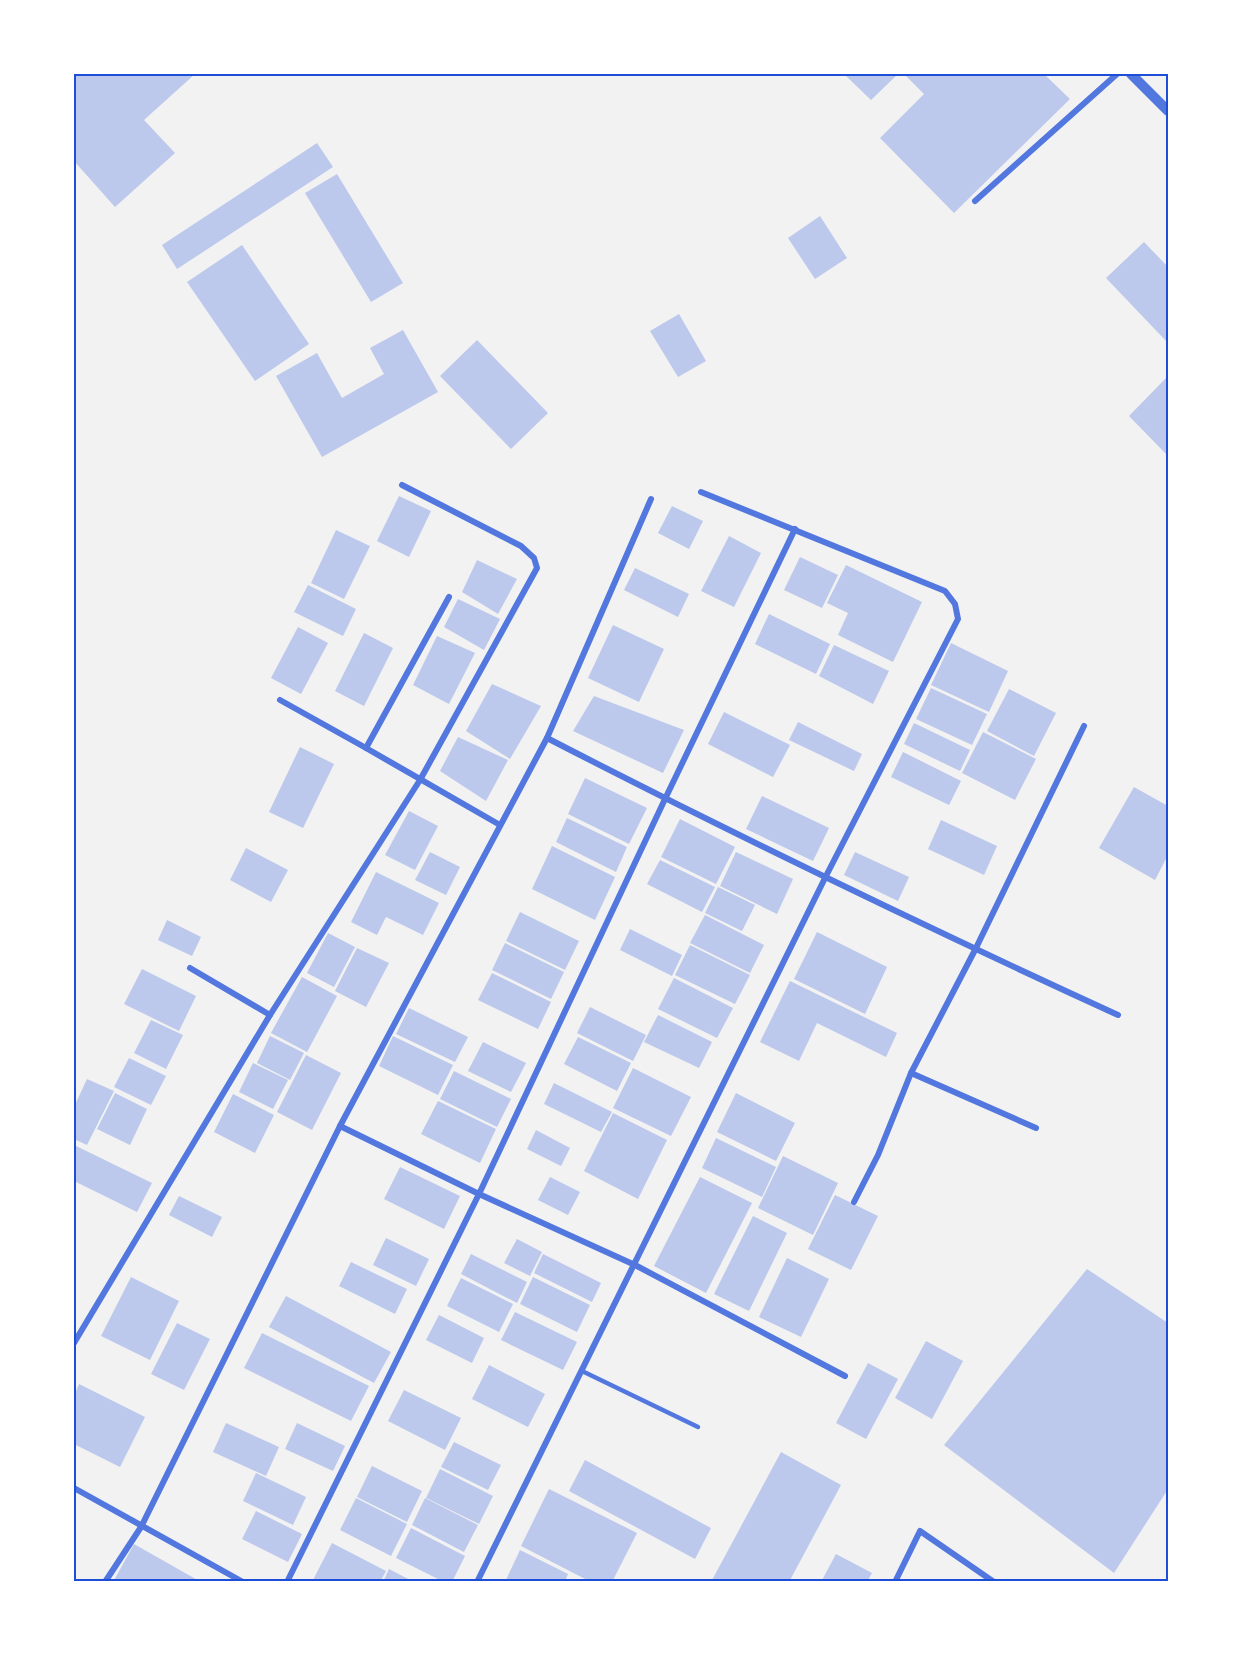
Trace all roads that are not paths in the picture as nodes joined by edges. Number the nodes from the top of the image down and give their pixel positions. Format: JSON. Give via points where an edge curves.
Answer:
{"nodes":[{"id":1,"x":1117,"y":74,"type":"edge"},
{"id":2,"x":1131,"y":74,"type":"edge"},
{"id":3,"x":1168,"y":111,"type":"edge"},
{"id":4,"x":975,"y":201,"type":"dead end"},
{"id":5,"x":402,"y":485,"type":"dead end"},
{"id":6,"x":701,"y":492,"type":"dead end"},
{"id":7,"x":651,"y":500,"type":"dead end"},
{"id":8,"x":795,"y":529,"type":"junction"},
{"id":9,"x":449,"y":597,"type":"dead end"},
{"id":10,"x":279,"y":700,"type":"dead end"},
{"id":11,"x":1084,"y":726,"type":"dead end"},
{"id":12,"x":547,"y":738,"type":"junction"},
{"id":13,"x":366,"y":748,"type":"junction"},
{"id":14,"x":420,"y":780,"type":"junction"},
{"id":15,"x":664,"y":799,"type":"junction"},
{"id":16,"x":500,"y":825,"type":"junction"},
{"id":17,"x":826,"y":876,"type":"junction"},
{"id":18,"x":975,"y":950,"type":"junction"},
{"id":19,"x":190,"y":968,"type":"dead end"},
{"id":20,"x":270,"y":1015,"type":"junction"},
{"id":21,"x":1118,"y":1015,"type":"dead end"},
{"id":22,"x":911,"y":1073,"type":"junction"},
{"id":23,"x":340,"y":1126,"type":"junction"},
{"id":24,"x":1036,"y":1128,"type":"dead end"},
{"id":25,"x":479,"y":1194,"type":"junction"},
{"id":26,"x":854,"y":1202,"type":"dead end"},
{"id":27,"x":635,"y":1265,"type":"junction"},
{"id":28,"x":74,"y":1343,"type":"edge"},
{"id":29,"x":582,"y":1371,"type":"junction"},
{"id":30,"x":845,"y":1376,"type":"dead end"},
{"id":31,"x":698,"y":1427,"type":"dead end"},
{"id":32,"x":74,"y":1488,"type":"edge"},
{"id":33,"x":141,"y":1527,"type":"junction"},
{"id":34,"x":105,"y":1581,"type":"edge"},
{"id":35,"x":243,"y":1581,"type":"edge"},
{"id":36,"x":287,"y":1581,"type":"edge"},
{"id":37,"x":477,"y":1581,"type":"edge"},
{"id":38,"x":895,"y":1581,"type":"edge"},
{"id":39,"x":994,"y":1581,"type":"edge"}],
"edges":[{"from":1,"to":4,"type":"street"},
{"from":2,"to":3,"type":"street"},
{"from":5,"to":14,"type":"street","via":[[521,546],[534,558],[537,568]]},
{"from":6,"to":8,"type":"street"},
{"from":7,"to":12,"type":"street"},
{"from":8,"to":15,"type":"street"},
{"from":8,"to":17,"type":"street","via":[[945,591],[955,604],[958,619]]},
{"from":9,"to":13,"type":"street"},
{"from":10,"to":13,"type":"street"},
{"from":11,"to":18,"type":"street"},
{"from":12,"to":15,"type":"street"},
{"from":12,"to":16,"type":"street"},
{"from":13,"to":14,"type":"street"},
{"from":14,"to":16,"type":"street"},
{"from":14,"to":20,"type":"street"},
{"from":15,"to":17,"type":"street"},
{"from":15,"to":25,"type":"street"},
{"from":16,"to":23,"type":"street"},
{"from":17,"to":18,"type":"street"},
{"from":17,"to":27,"type":"street"},
{"from":18,"to":21,"type":"street"},
{"from":18,"to":22,"type":"street"},
{"from":19,"to":20,"type":"street"},
{"from":20,"to":28,"type":"street"},
{"from":22,"to":24,"type":"street"},
{"from":22,"to":26,"type":"street"},
{"from":23,"to":25,"type":"street"},
{"from":23,"to":33,"type":"street"},
{"from":25,"to":27,"type":"street"},
{"from":25,"to":36,"type":"street"},
{"from":27,"to":29,"type":"street"},
{"from":27,"to":30,"type":"street"},
{"from":29,"to":31,"type":"lane"},
{"from":29,"to":37,"type":"street"},
{"from":32,"to":33,"type":"street"},
{"from":33,"to":34,"type":"street"},
{"from":33,"to":35,"type":"street"},
{"from":38,"to":39,"type":"street","via":[[920,1531]]}]}
